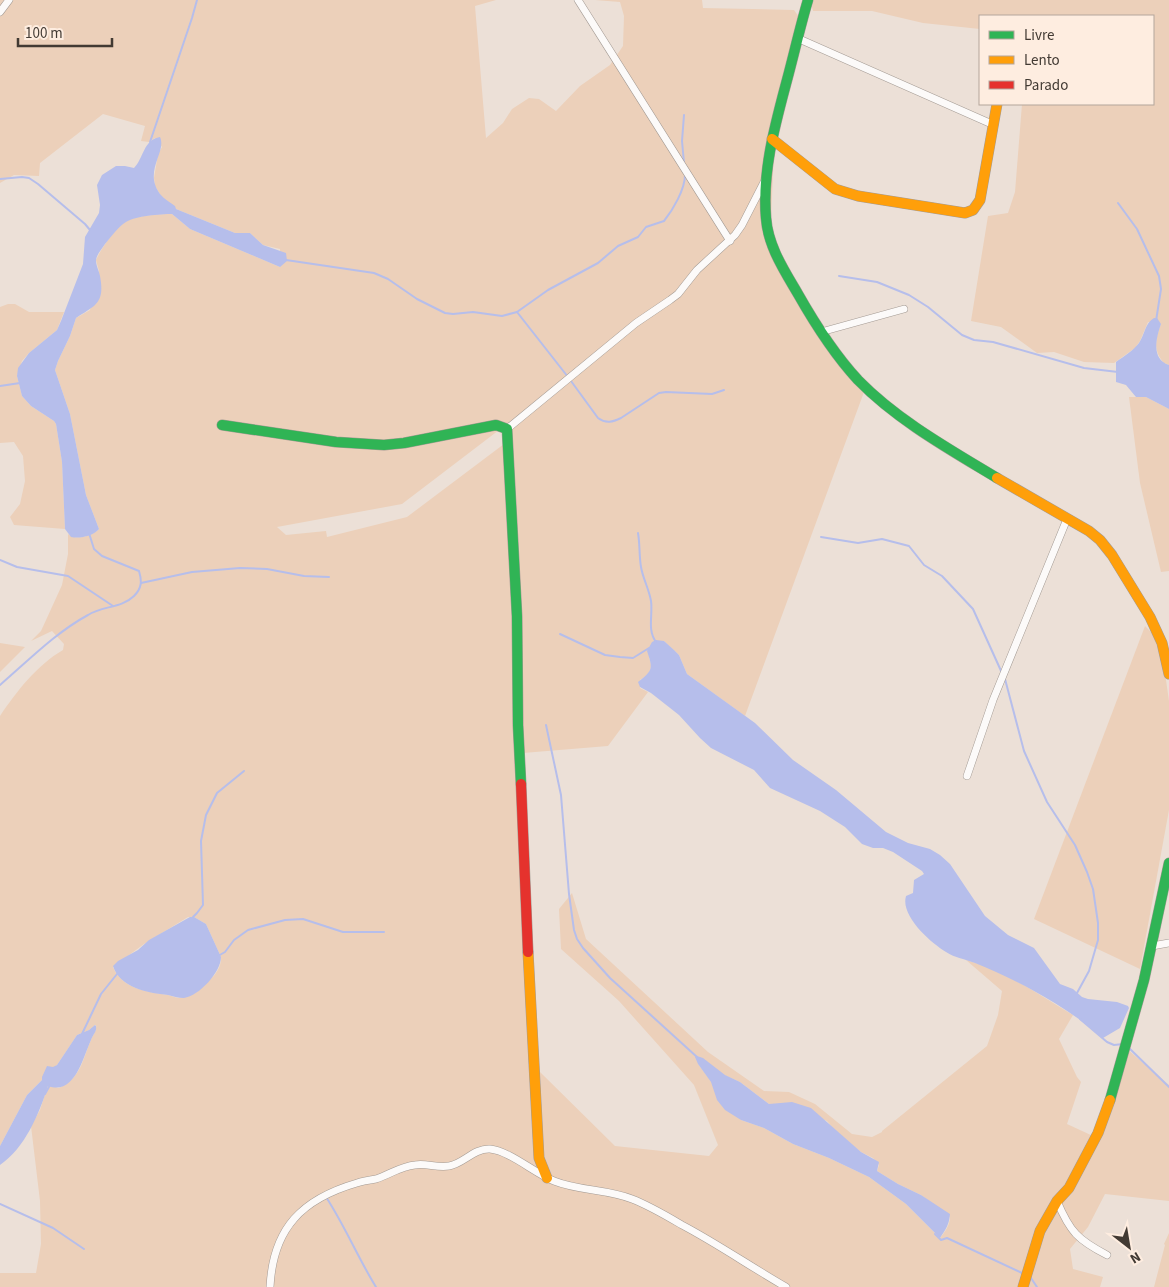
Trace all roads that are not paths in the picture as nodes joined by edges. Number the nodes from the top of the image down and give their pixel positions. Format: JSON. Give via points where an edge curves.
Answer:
{"nodes":[{"id":1,"x":9,"y":0,"type":"edge"},
{"id":2,"x":578,"y":0,"type":"edge"},
{"id":3,"x":808,"y":0,"type":"edge"},
{"id":4,"x":0,"y":12,"type":"edge"},
{"id":5,"x":797,"y":38,"type":"junction"},
{"id":6,"x":997,"y":105,"type":"edge"},
{"id":7,"x":994,"y":125,"type":"junction"},
{"id":8,"x":772,"y":139,"type":"junction"},
{"id":9,"x":766,"y":177,"type":"junction"},
{"id":10,"x":730,"y":240,"type":"junction"},
{"id":11,"x":904,"y":309,"type":"dead end"},
{"id":12,"x":821,"y":332,"type":"junction"},
{"id":13,"x":222,"y":425,"type":"dead end"},
{"id":14,"x":507,"y":429,"type":"junction"},
{"id":15,"x":1067,"y":519,"type":"junction"},
{"id":16,"x":1169,"y":674,"type":"edge"},
{"id":17,"x":967,"y":776,"type":"dead end"},
{"id":18,"x":1169,"y":863,"type":"edge"},
{"id":19,"x":1169,"y":943,"type":"edge"},
{"id":20,"x":1152,"y":946,"type":"junction"},
{"id":21,"x":547,"y":1178,"type":"junction"},
{"id":22,"x":1057,"y":1201,"type":"junction"},
{"id":23,"x":1107,"y":1255,"type":"dead end"},
{"id":24,"x":270,"y":1287,"type":"edge"},
{"id":25,"x":786,"y":1287,"type":"edge"},
{"id":26,"x":1023,"y":1287,"type":"edge"}],
"edges":[{"from":1,"to":4,"type":"street"},
{"from":2,"to":10,"type":"street"},
{"from":3,"to":5,"type":"street"},
{"from":5,"to":7,"type":"street"},
{"from":5,"to":8,"type":"street"},
{"from":6,"to":7,"type":"street"},
{"from":7,"to":8,"type":"street","via":[[980,200],[974,210],[961,214],[835,189]]},
{"from":8,"to":9,"type":"street"},
{"from":9,"to":10,"type":"street","via":[[742,225]]},
{"from":9,"to":12,"type":"street","via":[[766,218],[771,240],[789,280]]},
{"from":10,"to":14,"type":"street","via":[[670,300],[636,323]]},
{"from":11,"to":12,"type":"street"},
{"from":12,"to":15,"type":"street","via":[[864,385],[919,430]]},
{"from":13,"to":14,"type":"street","via":[[362,445],[404,443],[496,426]]},
{"from":14,"to":21,"type":"street","via":[[517,616],[518,725],[529,987],[539,1158]]},
{"from":15,"to":16,"type":"street","via":[[1100,540],[1112,555],[1157,632]]},
{"from":15,"to":17,"type":"street"},
{"from":18,"to":20,"type":"street"},
{"from":19,"to":20,"type":"street"},
{"from":20,"to":22,"type":"street","via":[[1106,1117],[1069,1188]]},
{"from":21,"to":24,"type":"street","via":[[488,1149],[450,1166],[415,1164],[336,1190],[314,1201],[291,1220],[278,1240]]},
{"from":21,"to":25,"type":"street","via":[[566,1186],[629,1198],[650,1206]]},
{"from":22,"to":23,"type":"street","via":[[1072,1230],[1085,1243]]},
{"from":22,"to":26,"type":"street","via":[[1040,1231]]}]}
